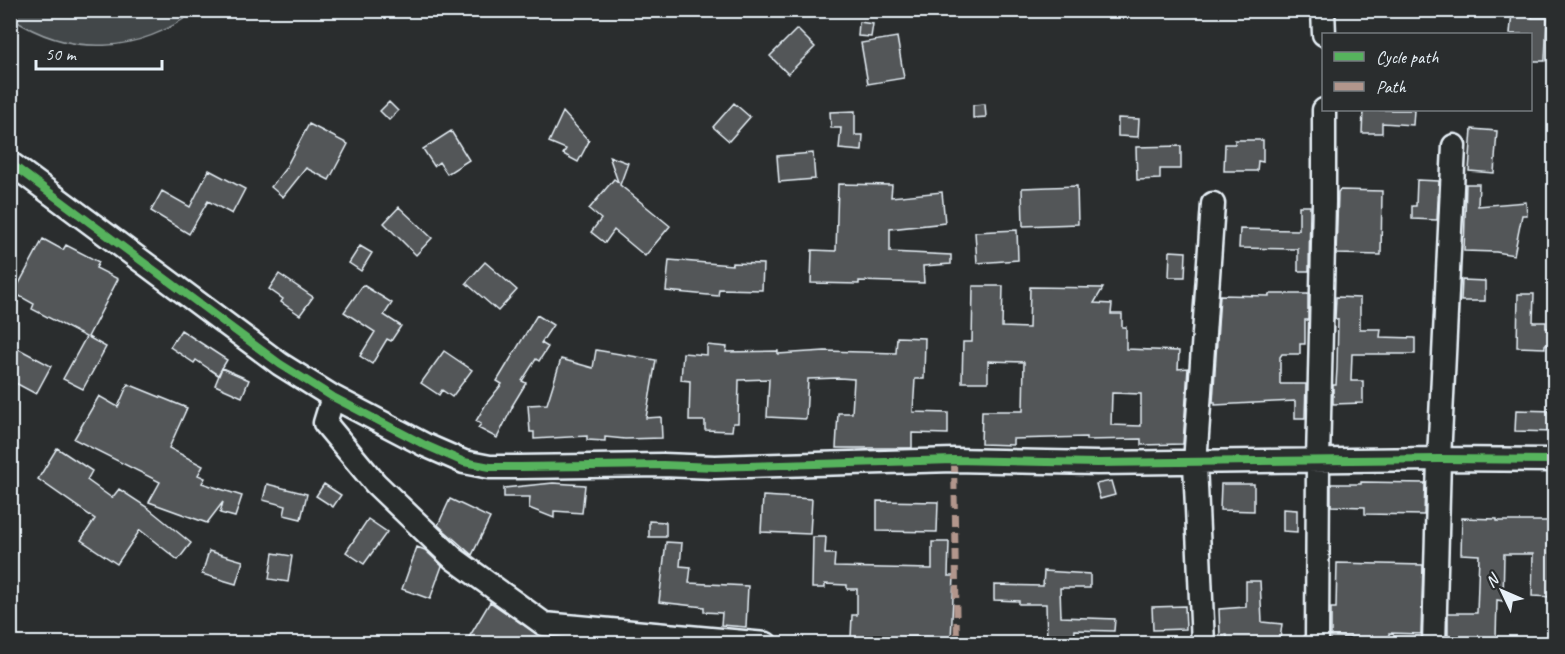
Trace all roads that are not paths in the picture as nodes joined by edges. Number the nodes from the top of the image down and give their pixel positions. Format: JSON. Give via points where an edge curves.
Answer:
{"nodes":[{"id":1,"x":1323,"y":10,"type":"edge"},
{"id":2,"x":1324,"y":33,"type":"edge"},
{"id":3,"x":1324,"y":111,"type":"edge"},
{"id":4,"x":1454,"y":147,"type":"dead end"},
{"id":5,"x":10,"y":163,"type":"edge"},
{"id":6,"x":1213,"y":204,"type":"dead end"},
{"id":7,"x":333,"y":397,"type":"junction"},
{"id":8,"x":1439,"y":459,"type":"junction"},
{"id":9,"x":1554,"y":460,"type":"edge"},
{"id":10,"x":1318,"y":461,"type":"junction"},
{"id":11,"x":1195,"y":463,"type":"junction"},
{"id":12,"x":766,"y":644,"type":"edge"},
{"id":13,"x":1203,"y":644,"type":"edge"},
{"id":14,"x":1317,"y":644,"type":"edge"},
{"id":15,"x":1434,"y":644,"type":"edge"}],
"edges":[{"from":1,"to":2,"type":"street"},
{"from":3,"to":10,"type":"street"},
{"from":4,"to":8,"type":"street"},
{"from":5,"to":7,"type":"street","via":[[280,364]]},
{"from":6,"to":11,"type":"street"},
{"from":7,"to":11,"type":"street","via":[[425,445],[464,462],[490,466],[715,467],[954,460]]},
{"from":7,"to":12,"type":"street","via":[[324,423],[375,483],[453,558],[544,624]]},
{"from":8,"to":9,"type":"street"},
{"from":8,"to":10,"type":"street"},
{"from":8,"to":15,"type":"street"},
{"from":10,"to":11,"type":"street"},
{"from":10,"to":14,"type":"street"},
{"from":11,"to":13,"type":"street"}]}
